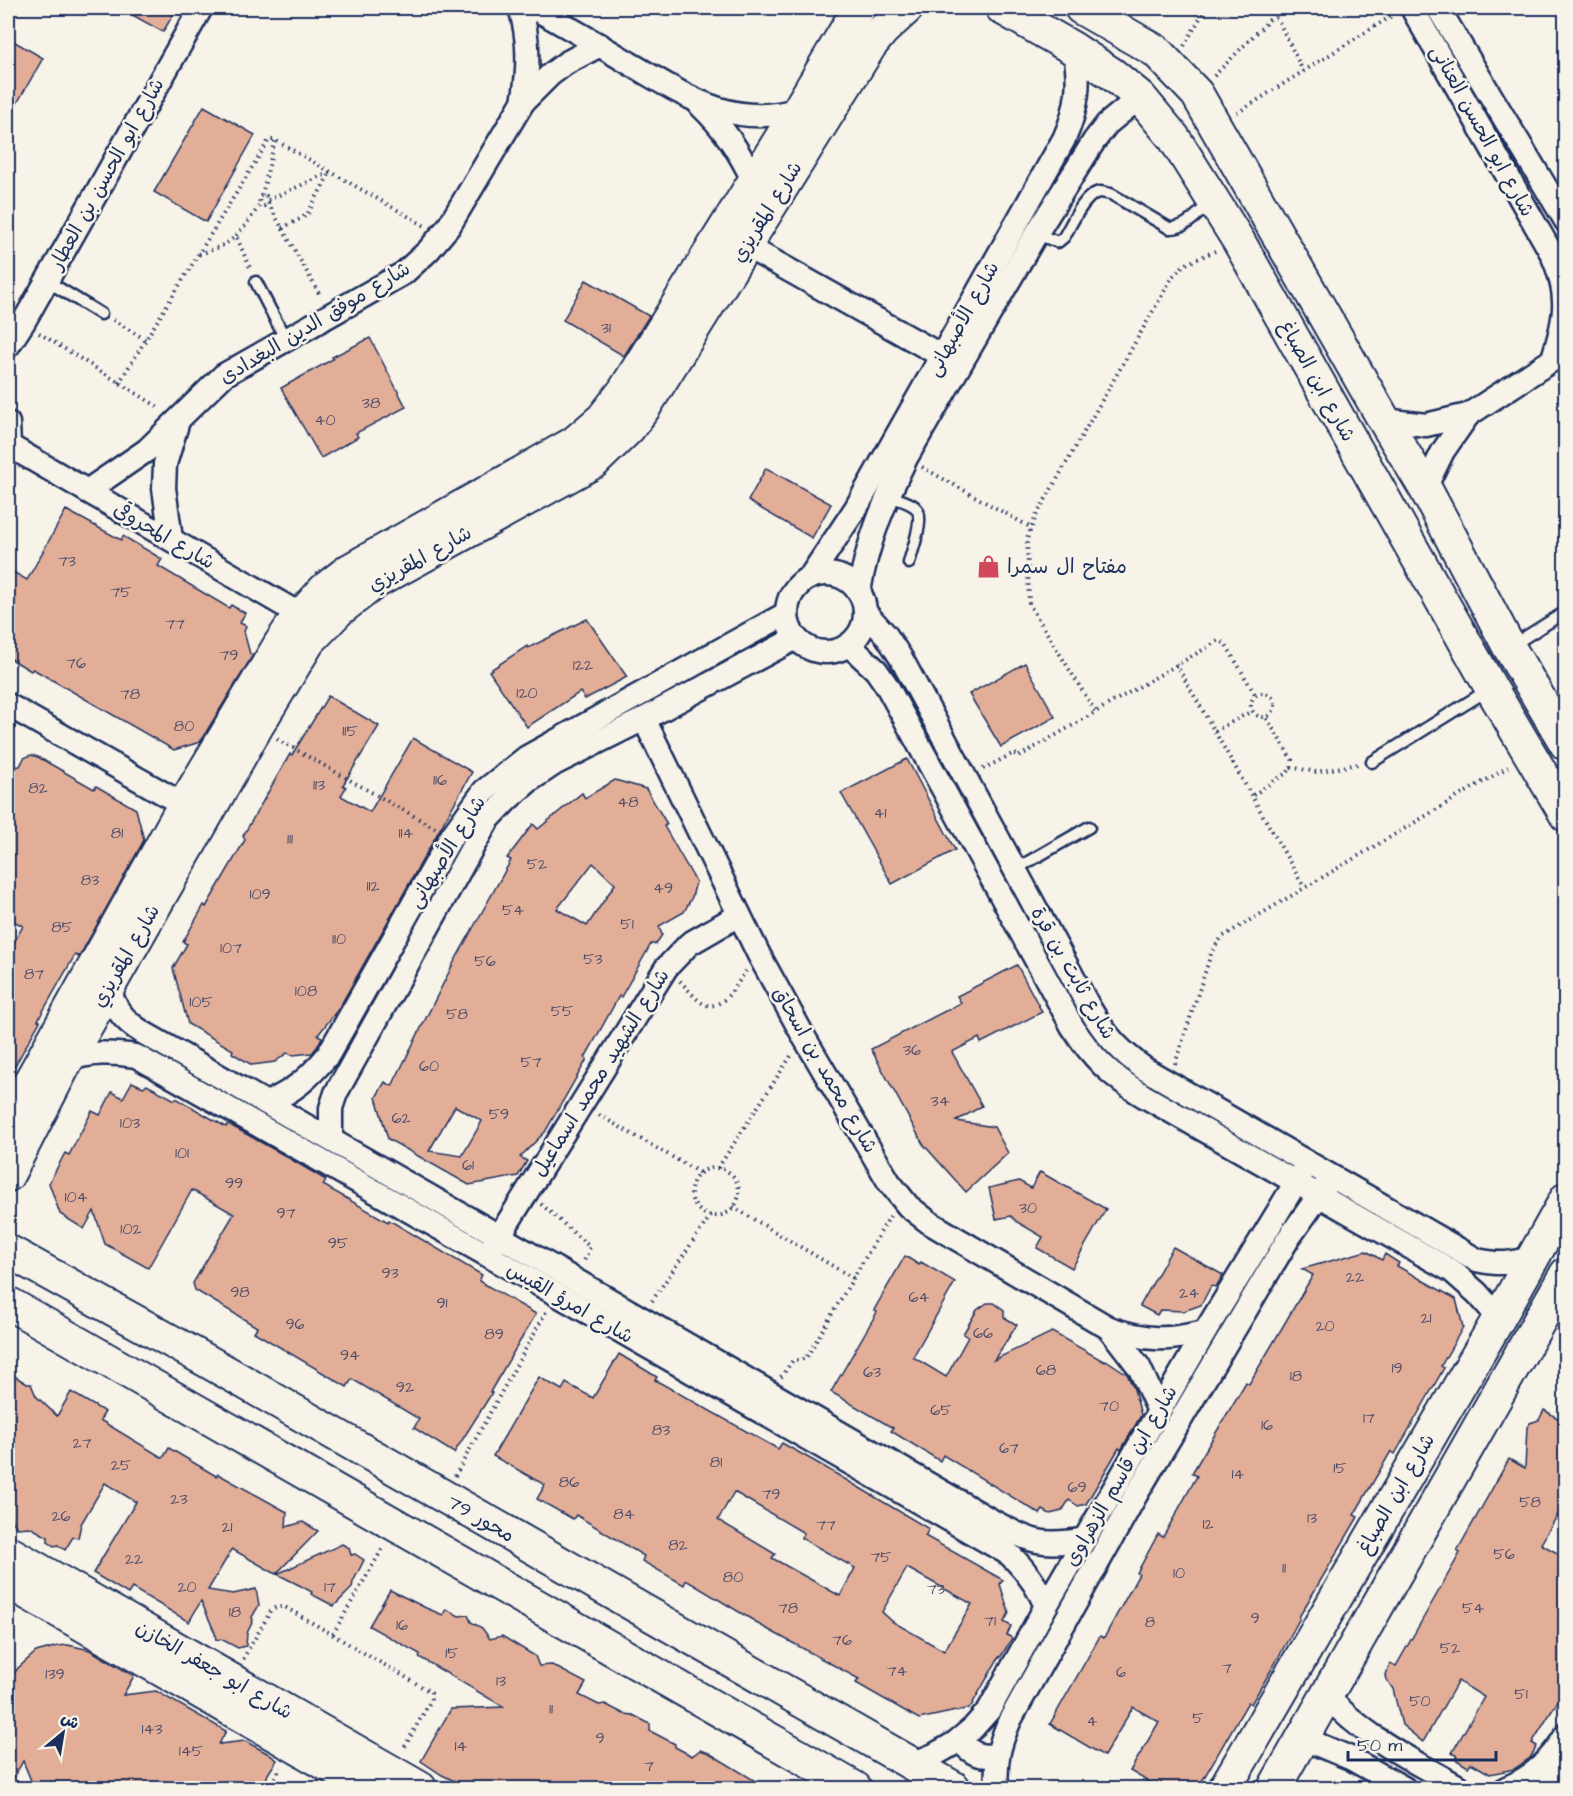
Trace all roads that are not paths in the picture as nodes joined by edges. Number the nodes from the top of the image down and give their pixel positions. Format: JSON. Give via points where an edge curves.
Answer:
{"nodes":[{"id":1,"x":201,"y":8,"type":"edge"},
{"id":2,"x":520,"y":8,"type":"edge"},
{"id":3,"x":534,"y":8,"type":"edge"},
{"id":4,"x":859,"y":8,"type":"edge"},
{"id":5,"x":907,"y":8,"type":"edge"},
{"id":6,"x":1002,"y":8,"type":"edge"},
{"id":7,"x":1081,"y":8,"type":"edge"},
{"id":8,"x":1438,"y":8,"type":"edge"},
{"id":9,"x":1404,"y":10,"type":"edge"},
{"id":10,"x":600,"y":45,"type":"junction"},
{"id":11,"x":1074,"y":49,"type":"junction"},
{"id":12,"x":1140,"y":97,"type":"junction"},
{"id":13,"x":523,"y":102,"type":"junction"},
{"id":14,"x":697,"y":102,"type":"junction"},
{"id":15,"x":799,"y":110,"type":"junction"},
{"id":16,"x":754,"y":182,"type":"junction"},
{"id":17,"x":1214,"y":199,"type":"junction"},
{"id":18,"x":1566,"y":221,"type":"edge"},
{"id":19,"x":1036,"y":234,"type":"junction"},
{"id":20,"x":746,"y":246,"type":"junction"},
{"id":21,"x":47,"y":280,"type":"junction"},
{"id":22,"x":256,"y":282,"type":"road end"},
{"id":23,"x":101,"y":314,"type":"road end"},
{"id":24,"x":15,"y":337,"type":"edge"},
{"id":25,"x":286,"y":340,"type":"junction"},
{"id":26,"x":1559,"y":355,"type":"edge"},
{"id":27,"x":942,"y":356,"type":"junction"},
{"id":28,"x":8,"y":365,"type":"edge"},
{"id":29,"x":1468,"y":415,"type":"junction"},
{"id":30,"x":179,"y":420,"type":"junction"},
{"id":31,"x":1384,"y":420,"type":"junction"},
{"id":32,"x":8,"y":423,"type":"edge"},
{"id":33,"x":8,"y":446,"type":"edge"},
{"id":34,"x":1425,"y":488,"type":"junction"},
{"id":35,"x":87,"y":491,"type":"junction"},
{"id":36,"x":888,"y":495,"type":"junction"},
{"id":37,"x":171,"y":539,"type":"junction"},
{"id":38,"x":909,"y":563,"type":"dead end"},
{"id":39,"x":810,"y":577,"type":"junction"},
{"id":40,"x":862,"y":602,"type":"junction"},
{"id":41,"x":787,"y":613,"type":"junction"},
{"id":42,"x":1562,"y":614,"type":"dead end"},
{"id":43,"x":311,"y":621,"type":"junction"},
{"id":44,"x":796,"y":638,"type":"junction"},
{"id":45,"x":849,"y":645,"type":"junction"},
{"id":46,"x":1509,"y":647,"type":"junction"},
{"id":47,"x":1491,"y":688,"type":"junction"},
{"id":48,"x":10,"y":708,"type":"edge"},
{"id":49,"x":644,"y":719,"type":"junction"},
{"id":50,"x":1560,"y":729,"type":"edge"},
{"id":51,"x":1372,"y":762,"type":"road end"},
{"id":52,"x":184,"y":805,"type":"junction"},
{"id":53,"x":1566,"y":815,"type":"edge"},
{"id":54,"x":1089,"y":827,"type":"dead end"},
{"id":55,"x":1010,"y":863,"type":"junction"},
{"id":56,"x":986,"y":867,"type":"junction"},
{"id":57,"x":739,"y":915,"type":"junction"},
{"id":58,"x":109,"y":987,"type":"junction"},
{"id":59,"x":67,"y":1060,"type":"junction"},
{"id":60,"x":267,"y":1103,"type":"junction"},
{"id":61,"x":8,"y":1121,"type":"edge"},
{"id":62,"x":331,"y":1139,"type":"junction"},
{"id":63,"x":1308,"y":1162,"type":"junction"},
{"id":64,"x":9,"y":1167,"type":"edge"},
{"id":65,"x":1333,"y":1176,"type":"junction"},
{"id":66,"x":1296,"y":1181,"type":"junction"},
{"id":67,"x":1320,"y":1195,"type":"junction"},
{"id":68,"x":1566,"y":1199,"type":"edge"},
{"id":69,"x":499,"y":1236,"type":"junction"},
{"id":70,"x":8,"y":1251,"type":"edge"},
{"id":71,"x":487,"y":1255,"type":"junction"},
{"id":72,"x":1533,"y":1257,"type":"junction"},
{"id":73,"x":1566,"y":1274,"type":"edge"},
{"id":74,"x":8,"y":1303,"type":"edge"},
{"id":75,"x":1499,"y":1318,"type":"junction"},
{"id":76,"x":1109,"y":1329,"type":"junction"},
{"id":77,"x":1205,"y":1332,"type":"junction"},
{"id":78,"x":1159,"y":1411,"type":"junction"},
{"id":79,"x":408,"y":1476,"type":"junction"},
{"id":80,"x":1127,"y":1488,"type":"junction"},
{"id":81,"x":488,"y":1523,"type":"junction"},
{"id":82,"x":396,"y":1525,"type":"junction"},
{"id":83,"x":1084,"y":1539,"type":"junction"},
{"id":84,"x":473,"y":1570,"type":"junction"},
{"id":85,"x":13,"y":1572,"type":"edge"},
{"id":86,"x":1046,"y":1606,"type":"junction"},
{"id":87,"x":1326,"y":1695,"type":"junction"},
{"id":88,"x":1302,"y":1738,"type":"junction"},
{"id":89,"x":960,"y":1739,"type":"junction"},
{"id":90,"x":1561,"y":1742,"type":"edge"},
{"id":91,"x":998,"y":1754,"type":"junction"},
{"id":92,"x":911,"y":1764,"type":"junction"},
{"id":93,"x":379,"y":1780,"type":"edge"},
{"id":94,"x":847,"y":1787,"type":"edge"},
{"id":95,"x":420,"y":1788,"type":"edge"},
{"id":96,"x":954,"y":1788,"type":"edge"},
{"id":97,"x":997,"y":1788,"type":"edge"},
{"id":98,"x":1225,"y":1788,"type":"edge"},
{"id":99,"x":1274,"y":1788,"type":"edge"},
{"id":100,"x":1404,"y":1788,"type":"edge"},
{"id":101,"x":1461,"y":1788,"type":"edge"},
{"id":102,"x":1506,"y":1788,"type":"edge"},
{"id":103,"x":1548,"y":1788,"type":"edge"}],
"edges":[{"from":1,"to":21,"type":"street","name":"شارع ابو الحسن بن العطار"},
{"from":2,"to":13,"type":"street","name":"شارع موفق الدين البغدادى","via":[[528,60]]},
{"from":3,"to":10,"type":"street"},
{"from":4,"to":15,"type":"street","name":"شارع المقريزي"},
{"from":5,"to":20,"type":"street","name":"شارع المقريزي","via":[[870,46]]},
{"from":6,"to":11,"type":"street","name":"شارع ابن الصباغ"},
{"from":7,"to":31,"type":"street","name":"شارع ابن الصباغ","via":[[1156,51],[1197,94]]},
{"from":8,"to":18,"type":"street","name":"شارع ابو الحسن العنانى"},
{"from":9,"to":26,"type":"street","name":"شارع ابو الحسن العنانى","via":[[1561,274],[1565,296]]},
{"from":10,"to":13,"type":"street","name":"شارع موفق الدين البغدادى","via":[[566,63]]},
{"from":10,"to":14,"type":"street"},
{"from":11,"to":12,"type":"street","name":"شارع ابن الصباغ"},
{"from":11,"to":27,"type":"street","name":"شارع الأصبهانى","via":[[1079,86],[1072,122]]},
{"from":12,"to":17,"type":"street","name":"شارع ابن الصباغ","via":[[1174,138]]},
{"from":12,"to":19,"type":"street","name":"شارع الأصبهانى","via":[[1107,124],[1094,141]]},
{"from":13,"to":25,"type":"street","name":"شارع موفق الدين البغدادى","via":[[428,251],[404,273]]},
{"from":14,"to":15,"type":"street","via":[[752,116]]},
{"from":14,"to":16,"type":"street","via":[[740,152]]},
{"from":15,"to":16,"type":"street","name":"شارع المقريزي"},
{"from":16,"to":43,"type":"street","name":"شارع المقريزي","via":[[624,391],[602,419],[574,442],[348,571],[325,589]]},
{"from":17,"to":19,"type":"lane","via":[[1185,225],[1170,228],[1101,192],[1085,201],[1059,242]]},
{"from":17,"to":47,"type":"street","name":"شارع ابن الصباغ"},
{"from":19,"to":36,"type":"street","name":"شارع الأصبهانى"},
{"from":20,"to":27,"type":"street"},
{"from":20,"to":43,"type":"street","name":"شارع المقريزي","via":[[644,408],[594,462]]},
{"from":21,"to":23,"type":"lane"},
{"from":21,"to":24,"type":"street","name":"شارع ابو الحسن بن العطار"},
{"from":22,"to":25,"type":"lane"},
{"from":24,"to":28,"type":"street","name":"شارع ابو الحسن بن العطار"},
{"from":25,"to":30,"type":"street","name":"شارع موفق الدين البغدادى","via":[[224,375]]},
{"from":26,"to":29,"type":"street"},
{"from":27,"to":39,"type":"street","name":"شارع الأصبهانى","via":[[856,508]]},
{"from":29,"to":31,"type":"street","via":[[1426,425]]},
{"from":29,"to":34,"type":"street","via":[[1443,451]]},
{"from":30,"to":35,"type":"street","name":"شارع موفق الدين البغدادى","via":[[147,450]]},
{"from":30,"to":37,"type":"street","name":"شارع موفق الدين البغدادى","via":[[165,464]]},
{"from":31,"to":34,"type":"street","name":"شارع ابن الصباغ"},
{"from":32,"to":33,"type":"street"},
{"from":33,"to":35,"type":"street","name":"شارع المحروقى"},
{"from":34,"to":46,"type":"street","name":"شارع ابن الصباغ"},
{"from":35,"to":37,"type":"street","name":"شارع المحروقى"},
{"from":36,"to":38,"type":"lane","via":[[918,511],[920,518]]},
{"from":36,"to":40,"type":"street","name":"شارع الأصبهانى","via":[[869,542]]},
{"from":37,"to":43,"type":"street","name":"شارع المحروقى"},
{"from":39,"to":40,"type":"street","via":[[843,577],[852,583]]},
{"from":39,"to":41,"type":"street","via":[[790,597]]},
{"from":40,"to":45,"type":"street","via":[[864,624]]},
{"from":40,"to":55,"type":"street","name":"شارع ثابت بن قرة","via":[[901,658]]},
{"from":41,"to":44,"type":"street"},
{"from":41,"to":60,"type":"street","name":"شارع الأصبهانى","via":[[527,757],[484,791],[452,837],[328,1055],[302,1084]]},
{"from":42,"to":46,"type":"lane"},
{"from":43,"to":52,"type":"street","name":"شارع المقريزي","via":[[280,644]]},
{"from":43,"to":58,"type":"street","name":"شارع المقريزي","via":[[297,658]]},
{"from":44,"to":45,"type":"street","via":[[821,652]]},
{"from":44,"to":49,"type":"street","name":"شارع الأصبهانى"},
{"from":45,"to":56,"type":"street","name":"شارع ثابت بن قرة","via":[[876,670],[886,686]]},
{"from":46,"to":50,"type":"street","name":"شارع ابن الصباغ"},
{"from":47,"to":51,"type":"lane"},
{"from":47,"to":53,"type":"street","name":"شارع ابن الصباغ"},
{"from":48,"to":52,"type":"street"},
{"from":49,"to":57,"type":"street","name":"شارع محمد بن اسحاق"},
{"from":49,"to":62,"type":"street","name":"شارع الأصبهانى","via":[[554,764],[530,780],[488,820],[336,1093],[331,1108]]},
{"from":52,"to":61,"type":"street","name":"شارع المقريزي"},
{"from":54,"to":55,"type":"lane"},
{"from":55,"to":56,"type":"street"},
{"from":55,"to":63,"type":"street","name":"شارع ثابت بن قرة","via":[[1104,1033],[1123,1053]]},
{"from":56,"to":66,"type":"street","name":"شارع ثابت بن قرة","via":[[1072,1026],[1102,1066],[1143,1096]]},
{"from":57,"to":69,"type":"street","name":"شارع الشهيد محمد اسماعيل","via":[[689,944],[666,968]]},
{"from":57,"to":76,"type":"street","name":"شارع محمد بن اسحاق","via":[[804,1037],[889,1182],[908,1206],[930,1223]]},
{"from":58,"to":59,"type":"street","name":"شارع المقريزي"},
{"from":58,"to":60,"type":"street","name":"شارع امرؤ القيس","via":[[119,1014],[129,1024]]},
{"from":59,"to":64,"type":"street","name":"شارع المقريزي"},
{"from":59,"to":71,"type":"street","name":"شارع امرؤ القيس","via":[[97,1052],[136,1056]]},
{"from":60,"to":62,"type":"street","name":"شارع امرؤ القيس"},
{"from":62,"to":69,"type":"street","name":"شارع امرؤ القيس"},
{"from":63,"to":65,"type":"street","name":"شارع ثابت بن قرة"},
{"from":63,"to":66,"type":"street","name":"شارع ابن قاسم الزهراوى"},
{"from":65,"to":67,"type":"street","name":"شارع ابن قاسم الزهراوى"},
{"from":65,"to":72,"type":"street","name":"شارع ثابت بن قرة","via":[[1477,1260],[1515,1263]]},
{"from":66,"to":67,"type":"street","name":"شارع ثابت بن قرة"},
{"from":66,"to":77,"type":"street","name":"شارع ابن قاسم الزهراوى"},
{"from":67,"to":75,"type":"street","name":"شارع ثابت بن قرة","via":[[1452,1271]]},
{"from":67,"to":80,"type":"street","name":"شارع ابن قاسم الزهراوى"},
{"from":68,"to":72,"type":"street","name":"شارع ابن الصباغ"},
{"from":69,"to":71,"type":"street","name":"شارع الشهيد محمد اسماعيل"},
{"from":69,"to":83,"type":"street","name":"شارع امرؤ القيس","via":[[1018,1535],[1037,1542]]},
{"from":70,"to":79,"type":"street","name":"محور 79"},
{"from":71,"to":86,"type":"street","name":"شارع امرؤ القيس","via":[[1008,1554],[1037,1586]]},
{"from":72,"to":75,"type":"street","name":"شارع ابن الصباغ"},
{"from":73,"to":87,"type":"street","name":"شارع ابن الصباغ"},
{"from":74,"to":82,"type":"street"},
{"from":75,"to":98,"type":"street","name":"شارع ابن الصباغ"},
{"from":76,"to":77,"type":"street","name":"شارع محمد بن اسحاق","via":[[1157,1340]]},
{"from":76,"to":78,"type":"street","name":"شارع محمد بن اسحاق","via":[[1139,1367]]},
{"from":77,"to":78,"type":"street","name":"شارع ابن قاسم الزهراوى"},
{"from":78,"to":80,"type":"street","name":"شارع ابن قاسم الزهراوى"},
{"from":79,"to":81,"type":"street","name":"محور 79"},
{"from":79,"to":82,"type":"street","via":[[421,1491],[421,1511],[415,1519]]},
{"from":80,"to":83,"type":"street","name":"شارع ابن قاسم الزهراوى"},
{"from":80,"to":91,"type":"street","name":"شارع ابن قاسم الزهراوى","via":[[1010,1720]]},
{"from":81,"to":84,"type":"street","via":[[467,1523],[454,1536],[452,1545],[457,1554]]},
{"from":81,"to":92,"type":"street","name":"محور 79"},
{"from":82,"to":84,"type":"street"},
{"from":83,"to":86,"type":"street","name":"شارع ابن قاسم الزهراوى"},
{"from":84,"to":94,"type":"street"},
{"from":85,"to":93,"type":"street","name":"شارع ابو جعفر الخازن"},
{"from":85,"to":93,"type":"street","name":"شارع ابو جعفر الخازن","via":[[231,1680]]},
{"from":86,"to":89,"type":"street","name":"شارع ابن قاسم الزهراوى","via":[[989,1710]]},
{"from":87,"to":88,"type":"street","name":"شارع ابن الصباغ"},
{"from":87,"to":101,"type":"street","via":[[1375,1739]]},
{"from":88,"to":99,"type":"street","name":"شارع ابن الصباغ"},
{"from":88,"to":100,"type":"street","via":[[1350,1758]]},
{"from":89,"to":91,"type":"street","via":[[976,1754]]},
{"from":89,"to":92,"type":"street","name":"شارع ابن قاسم الزهراوى"},
{"from":90,"to":102,"type":"street","via":[[1529,1776]]},
{"from":90,"to":103,"type":"street"},
{"from":91,"to":97,"type":"street","name":"شارع ابن قاسم الزهراوى"},
{"from":92,"to":96,"type":"street","name":"محور 79"},
{"from":93,"to":95,"type":"street","name":"شارع ابو جعفر الخازن"}]}
